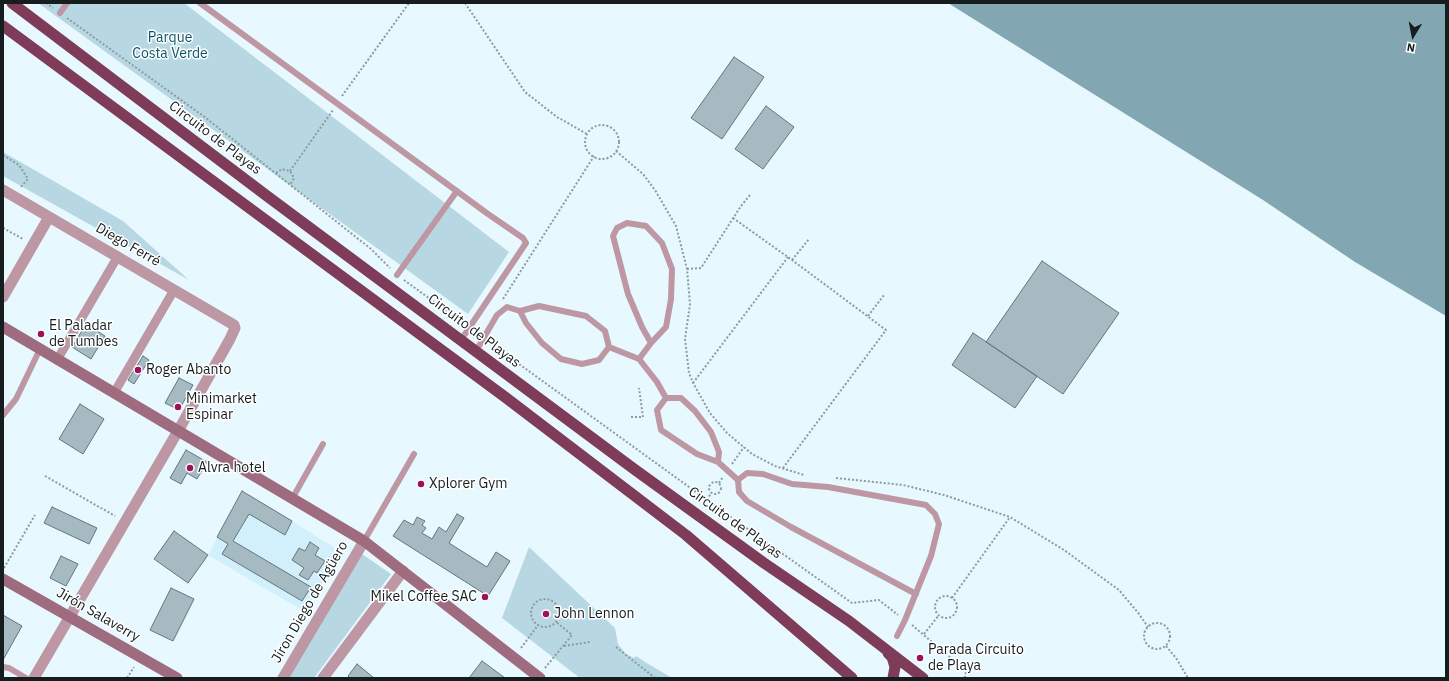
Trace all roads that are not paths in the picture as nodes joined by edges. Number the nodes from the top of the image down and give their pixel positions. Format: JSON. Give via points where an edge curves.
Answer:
{"nodes":[{"id":1,"x":12,"y":3,"type":"edge"},
{"id":2,"x":67,"y":3,"type":"edge"},
{"id":3,"x":200,"y":3,"type":"edge"},
{"id":4,"x":60,"y":13,"type":"road end"},
{"id":5,"x":3,"y":26,"type":"edge"},
{"id":6,"x":3,"y":190,"type":"edge"},
{"id":7,"x":457,"y":191,"type":"junction"},
{"id":8,"x":49,"y":217,"type":"junction"},
{"id":9,"x":118,"y":256,"type":"junction"},
{"id":10,"x":397,"y":275,"type":"road end"},
{"id":11,"x":174,"y":290,"type":"junction"},
{"id":12,"x":3,"y":297,"type":"edge"},
{"id":13,"x":520,"y":312,"type":"junction"},
{"id":14,"x":3,"y":327,"type":"edge"},
{"id":15,"x":461,"y":340,"type":"junction"},
{"id":16,"x":651,"y":343,"type":"junction"},
{"id":17,"x":609,"y":347,"type":"junction"},
{"id":18,"x":40,"y":349,"type":"junction"},
{"id":19,"x":476,"y":351,"type":"junction"},
{"id":20,"x":639,"y":359,"type":"junction"},
{"id":21,"x":57,"y":360,"type":"junction"},
{"id":22,"x":114,"y":393,"type":"junction"},
{"id":23,"x":666,"y":398,"type":"junction"},
{"id":24,"x":3,"y":415,"type":"edge"},
{"id":25,"x":178,"y":431,"type":"junction"},
{"id":26,"x":323,"y":444,"type":"dead end"},
{"id":27,"x":414,"y":454,"type":"dead end"},
{"id":28,"x":718,"y":462,"type":"junction"},
{"id":29,"x":738,"y":480,"type":"junction"},
{"id":30,"x":292,"y":498,"type":"junction"},
{"id":31,"x":364,"y":541,"type":"junction"},
{"id":32,"x":404,"y":571,"type":"junction"},
{"id":33,"x":3,"y":579,"type":"edge"},
{"id":34,"x":916,"y":594,"type":"junction"},
{"id":35,"x":71,"y":616,"type":"junction"},
{"id":36,"x":897,"y":636,"type":"dead end"},
{"id":37,"x":885,"y":650,"type":"junction"},
{"id":38,"x":3,"y":667,"type":"edge"},
{"id":39,"x":539,"y":677,"type":"edge"},
{"id":40,"x":26,"y":678,"type":"edge"},
{"id":41,"x":34,"y":678,"type":"edge"},
{"id":42,"x":177,"y":678,"type":"edge"},
{"id":43,"x":283,"y":678,"type":"edge"},
{"id":44,"x":323,"y":678,"type":"edge"},
{"id":45,"x":852,"y":678,"type":"edge"},
{"id":46,"x":893,"y":678,"type":"edge"},
{"id":47,"x":923,"y":678,"type":"edge"}],
"edges":[{"from":1,"to":15,"type":"highway","name":"Circuito de Playas"},
{"from":2,"to":4,"type":"lane"},
{"from":3,"to":7,"type":"lane"},
{"from":5,"to":45,"type":"highway","via":[[686,535]]},
{"from":6,"to":8,"type":"street","name":"Diego Ferré"},
{"from":7,"to":10,"type":"lane"},
{"from":7,"to":15,"type":"lane","via":[[523,238],[526,243]]},
{"from":8,"to":9,"type":"street","name":"Diego Ferré"},
{"from":8,"to":12,"type":"street"},
{"from":9,"to":11,"type":"street","name":"Diego Ferré"},
{"from":9,"to":21,"type":"street"},
{"from":11,"to":22,"type":"street"},
{"from":11,"to":25,"type":"street","name":"Diego Ferré","via":[[234,325],[235,328]]},
{"from":13,"to":17,"type":"lane","via":[[538,306],[586,316],[605,331]]},
{"from":13,"to":17,"type":"lane","via":[[542,343],[561,359],[582,364],[594,362],[599,360]]},
{"from":13,"to":19,"type":"lane","via":[[507,308],[497,315]]},
{"from":14,"to":18,"type":"main road"},
{"from":15,"to":19,"type":"highway","name":"Circuito de Playas"},
{"from":16,"to":16,"type":"lane","via":[[666,327],[671,299],[672,268],[662,243],[646,226],[627,222],[617,228],[613,236],[628,294]]},
{"from":16,"to":20,"type":"lane"},
{"from":17,"to":20,"type":"lane"},
{"from":18,"to":21,"type":"main road"},
{"from":18,"to":24,"type":"lane","via":[[16,399]]},
{"from":19,"to":37,"type":"highway","name":"Circuito de Playas","via":[[634,469],[849,621]]},
{"from":20,"to":23,"type":"lane","via":[[658,382]]},
{"from":21,"to":22,"type":"main road"},
{"from":22,"to":25,"type":"main road"},
{"from":23,"to":28,"type":"lane","via":[[681,398],[695,411],[711,432],[719,452]]},
{"from":23,"to":28,"type":"lane","via":[[657,410],[661,430],[697,454]]},
{"from":25,"to":30,"type":"main road"},
{"from":25,"to":35,"type":"street"},
{"from":26,"to":30,"type":"lane"},
{"from":27,"to":31,"type":"lane"},
{"from":28,"to":29,"type":"lane"},
{"from":29,"to":34,"type":"lane","via":[[739,492],[747,501]]},
{"from":29,"to":34,"type":"lane","via":[[747,473],[763,474],[792,484],[926,505],[935,514],[939,524],[931,556]]},
{"from":30,"to":31,"type":"main road"},
{"from":31,"to":32,"type":"main road"},
{"from":31,"to":43,"type":"street","name":"Jíron Diego de Agüero"},
{"from":32,"to":39,"type":"main road"},
{"from":32,"to":44,"type":"street"},
{"from":33,"to":35,"type":"main road","name":"Jirón Salaverry"},
{"from":34,"to":36,"type":"lane"},
{"from":35,"to":41,"type":"street"},
{"from":35,"to":42,"type":"main road","name":"Jirón Salaverry"},
{"from":37,"to":46,"type":"highway","via":[[892,657],[895,667]]},
{"from":37,"to":47,"type":"highway","name":"Circuito de Playas"},
{"from":38,"to":40,"type":"lane"}]}
